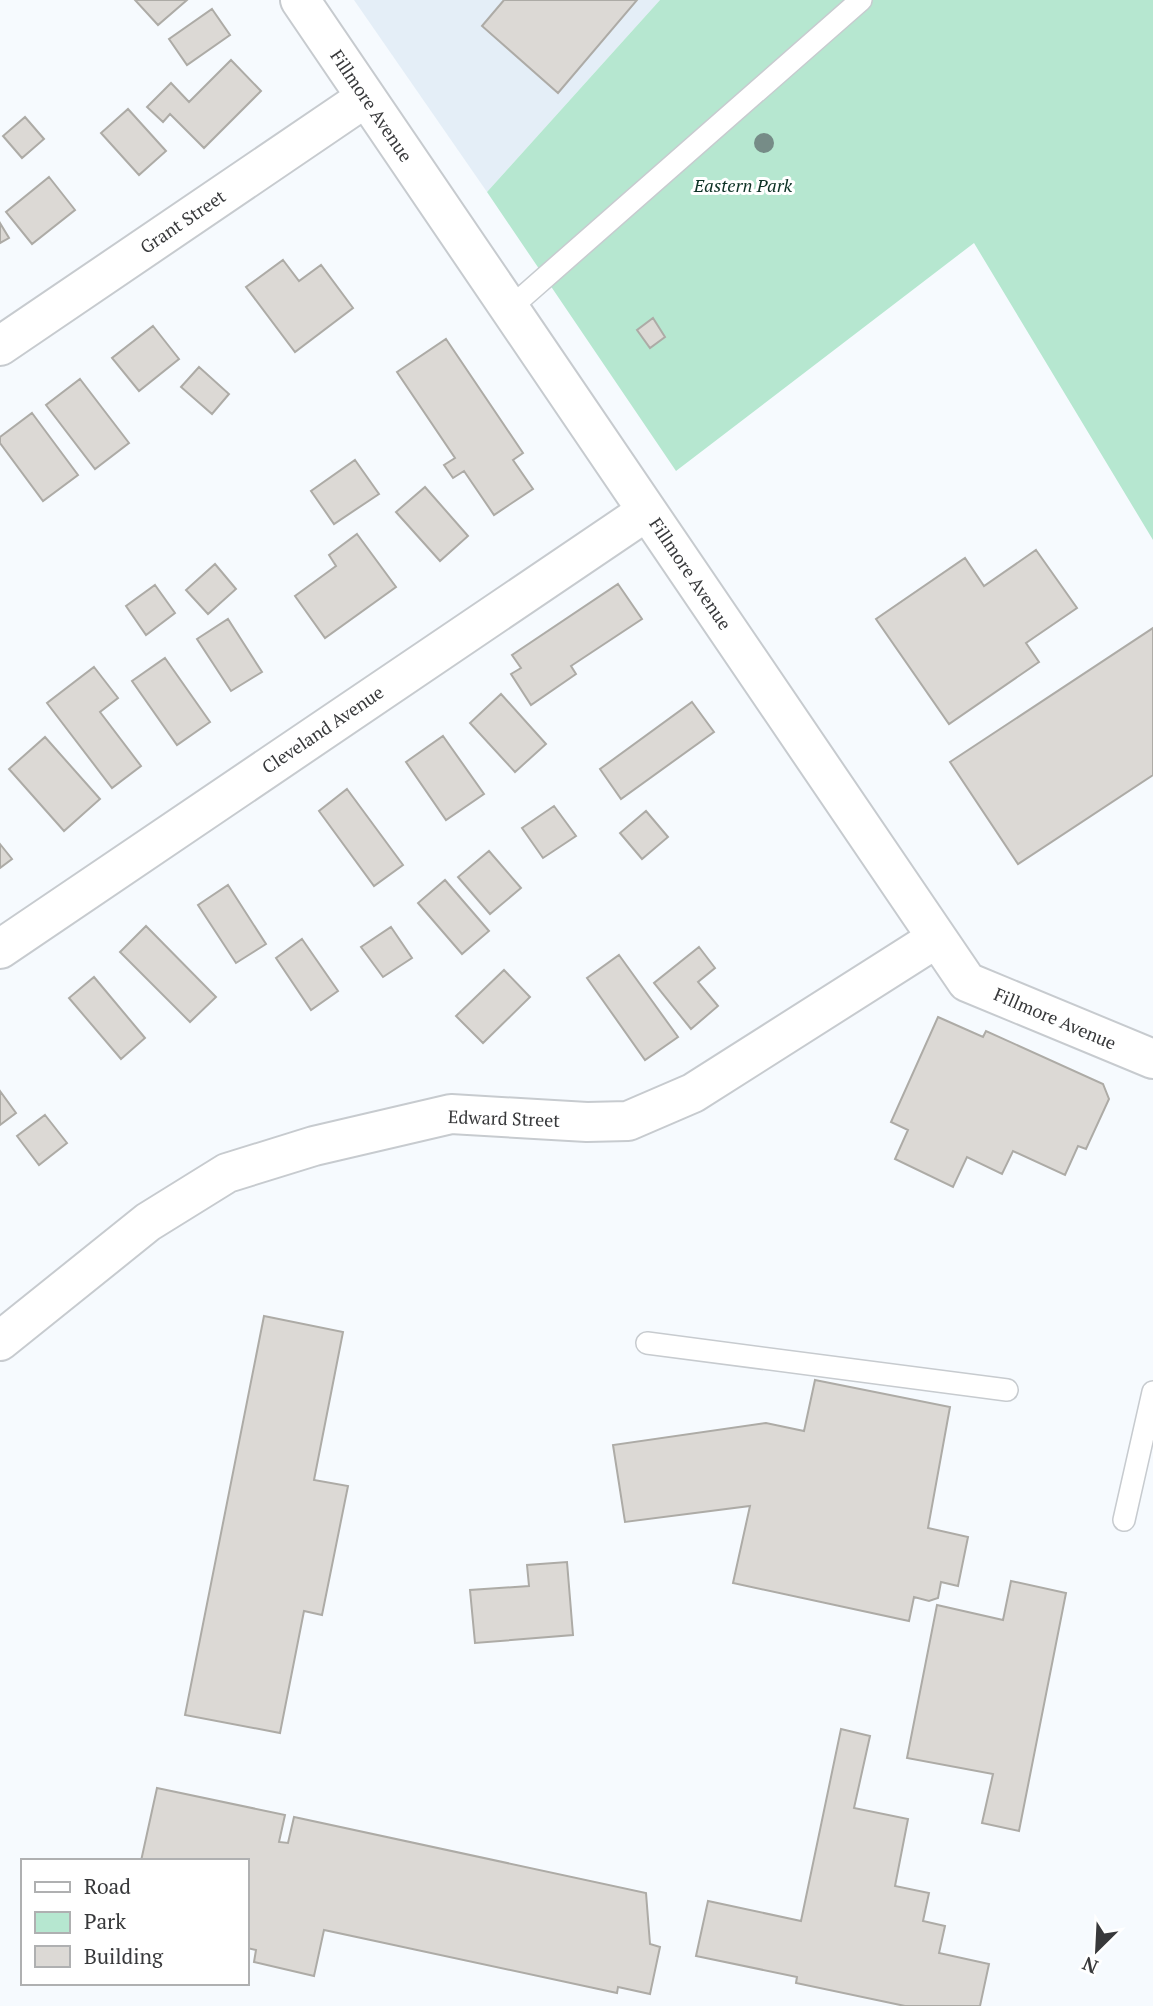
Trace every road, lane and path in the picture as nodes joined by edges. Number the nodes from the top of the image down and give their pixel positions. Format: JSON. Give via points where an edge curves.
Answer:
{"nodes":[{"id":1,"x":300,"y":0,"type":"edge"},
{"id":2,"x":861,"y":0,"type":"edge"},
{"id":3,"x":365,"y":98,"type":"junction"},
{"id":4,"x":509,"y":309,"type":"junction"},
{"id":5,"x":0,"y":346,"type":"edge"},
{"id":6,"x":647,"y":511,"type":"junction"},
{"id":7,"x":937,"y":938,"type":"junction"},
{"id":8,"x":0,"y":949,"type":"edge"},
{"id":9,"x":1153,"y":1059,"type":"edge"},
{"id":10,"x":0,"y":1340,"type":"edge"},
{"id":11,"x":647,"y":1343,"type":"dead end"},
{"id":12,"x":1007,"y":1390,"type":"dead end"},
{"id":13,"x":1153,"y":1392,"type":"edge"},
{"id":14,"x":1124,"y":1520,"type":"dead end"}],
"edges":[{"from":1,"to":3,"type":"street","name":"Fillmore Avenue"},
{"from":2,"to":4,"type":"lane"},
{"from":3,"to":4,"type":"street","name":"Fillmore Avenue"},
{"from":3,"to":5,"type":"street","name":"Grant Street"},
{"from":4,"to":6,"type":"street","name":"Fillmore Avenue"},
{"from":6,"to":7,"type":"street","name":"Fillmore Avenue"},
{"from":6,"to":8,"type":"street","name":"Cleveland Avenue"},
{"from":7,"to":9,"type":"street","name":"Fillmore Avenue","via":[[967,982]]},
{"from":7,"to":10,"type":"street","name":"Edward Street","via":[[693,1093],[628,1121],[450,1114],[314,1146],[228,1173],[148,1222]]},
{"from":11,"to":12,"type":"lane"},
{"from":13,"to":14,"type":"lane"}]}
